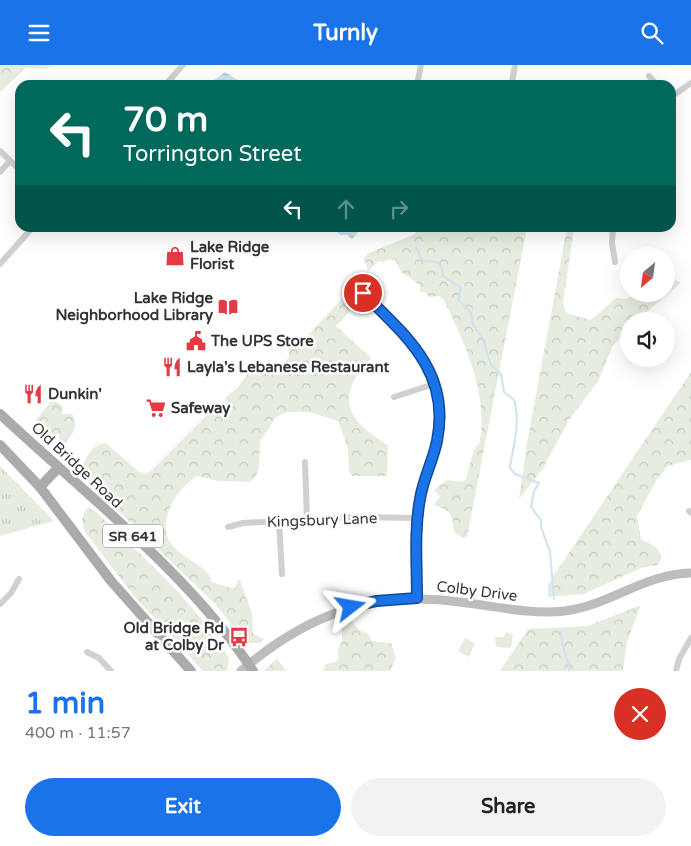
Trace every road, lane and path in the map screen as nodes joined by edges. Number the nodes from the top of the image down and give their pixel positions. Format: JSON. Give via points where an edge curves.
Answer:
{"nodes":[{"id":1,"x":183,"y":65,"type":"edge"},
{"id":2,"x":421,"y":65,"type":"edge"},
{"id":3,"x":515,"y":65,"type":"edge"},
{"id":4,"x":649,"y":76,"type":"dead end"},
{"id":5,"x":170,"y":80,"type":"edge"},
{"id":6,"x":418,"y":80,"type":"edge"},
{"id":7,"x":512,"y":80,"type":"edge"},
{"id":8,"x":653,"y":80,"type":"edge"},
{"id":9,"x":691,"y":83,"type":"edge"},
{"id":10,"x":676,"y":94,"type":"edge"},
{"id":11,"x":0,"y":151,"type":"edge"},
{"id":12,"x":10,"y":161,"type":"junction"},
{"id":13,"x":15,"y":166,"type":"edge"},
{"id":14,"x":0,"y":172,"type":"edge"},
{"id":15,"x":29,"y":232,"type":"edge"},
{"id":16,"x":613,"y":232,"type":"edge"},
{"id":17,"x":615,"y":262,"type":"dead end"},
{"id":18,"x":0,"y":264,"type":"edge"},
{"id":19,"x":355,"y":277,"type":"dead end"},
{"id":20,"x":434,"y":384,"type":"junction"},
{"id":21,"x":394,"y":397,"type":"dead end"},
{"id":22,"x":0,"y":414,"type":"edge"},
{"id":23,"x":0,"y":445,"type":"edge"},
{"id":24,"x":305,"y":462,"type":"dead end"},
{"id":25,"x":58,"y":468,"type":"junction"},
{"id":26,"x":40,"y":487,"type":"junction"},
{"id":27,"x":417,"y":518,"type":"junction"},
{"id":28,"x":307,"y":520,"type":"junction"},
{"id":29,"x":279,"y":521,"type":"junction"},
{"id":30,"x":228,"y":527,"type":"dead end"},
{"id":31,"x":691,"y":573,"type":"edge"},
{"id":32,"x":282,"y":574,"type":"dead end"},
{"id":33,"x":19,"y":579,"type":"dead end"},
{"id":34,"x":417,"y":598,"type":"junction"},
{"id":35,"x":0,"y":604,"type":"edge"},
{"id":36,"x":691,"y":638,"type":"edge"},
{"id":37,"x":87,"y":652,"type":"dead end"},
{"id":38,"x":247,"y":669,"type":"edge"},
{"id":39,"x":111,"y":671,"type":"edge"},
{"id":40,"x":191,"y":671,"type":"edge"},
{"id":41,"x":676,"y":671,"type":"edge"}],
"edges":[{"from":1,"to":5,"type":"street"},
{"from":2,"to":6,"type":"street"},
{"from":3,"to":7,"type":"street"},
{"from":4,"to":8,"type":"street"},
{"from":9,"to":10,"type":"street"},
{"from":11,"to":12,"type":"street"},
{"from":12,"to":13,"type":"street"},
{"from":12,"to":14,"type":"street"},
{"from":15,"to":18,"type":"street"},
{"from":16,"to":17,"type":"street"},
{"from":19,"to":20,"type":"street","via":[[363,293],[420,352]]},
{"from":20,"to":21,"type":"street"},
{"from":20,"to":27,"type":"street","via":[[439,409],[438,435]]},
{"from":22,"to":25,"type":"main road","name":"Old Bridge Road","number":"SR 641"},
{"from":23,"to":26,"type":"main road","number":"SR 641"},
{"from":24,"to":28,"type":"street"},
{"from":25,"to":26,"type":"main road"},
{"from":25,"to":38,"type":"main road","name":"Old Bridge Road","number":"SR 641","via":[[161,563],[212,617]]},
{"from":26,"to":40,"type":"main road","number":"SR 641","via":[[111,581]]},
{"from":27,"to":28,"type":"street","name":"Kingsbury Lane"},
{"from":27,"to":34,"type":"street"},
{"from":28,"to":29,"type":"street","name":"Kingsbury Lane"},
{"from":29,"to":30,"type":"street","name":"Kingsbury Lane"},
{"from":29,"to":32,"type":"street"},
{"from":31,"to":34,"type":"street","name":"Colby Drive","via":[[652,579],[586,607],[556,612]]},
{"from":33,"to":35,"type":"street"},
{"from":34,"to":38,"type":"street","name":"Colby Drive","via":[[376,601],[330,614],[296,632]]},
{"from":36,"to":41,"type":"street"},
{"from":37,"to":39,"type":"street","via":[[99,658]]}]}
